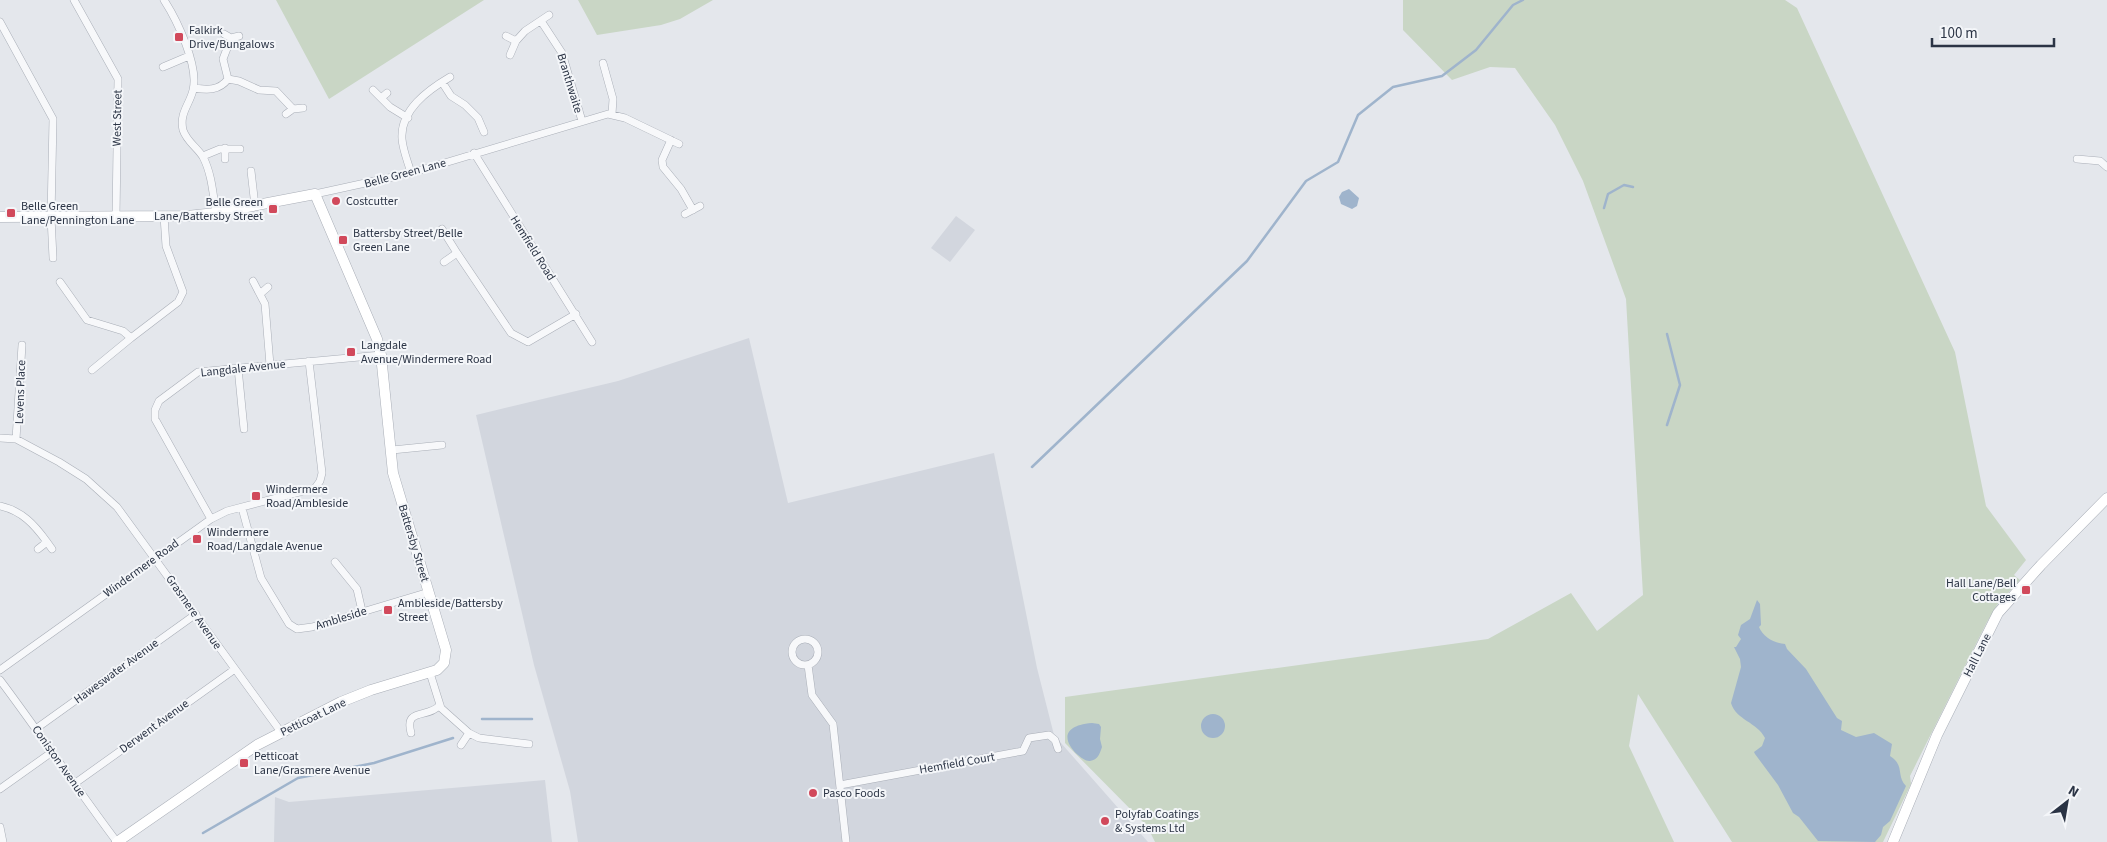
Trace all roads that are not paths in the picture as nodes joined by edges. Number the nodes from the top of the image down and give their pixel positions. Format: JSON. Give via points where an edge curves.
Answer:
{"nodes":[{"id":1,"x":74,"y":0,"type":"edge"},
{"id":2,"x":164,"y":0,"type":"edge"},
{"id":3,"x":549,"y":16,"type":"dead end"},
{"id":4,"x":541,"y":21,"type":"junction"},
{"id":5,"x":0,"y":22,"type":"edge"},
{"id":6,"x":224,"y":34,"type":"dead end"},
{"id":7,"x":239,"y":36,"type":"dead end"},
{"id":8,"x":506,"y":36,"type":"dead end"},
{"id":9,"x":231,"y":38,"type":"junction"},
{"id":10,"x":516,"y":41,"type":"junction"},
{"id":11,"x":510,"y":55,"type":"dead end"},
{"id":12,"x":189,"y":56,"type":"junction"},
{"id":13,"x":602,"y":63,"type":"dead end"},
{"id":14,"x":163,"y":67,"type":"dead end"},
{"id":15,"x":450,"y":77,"type":"dead end"},
{"id":16,"x":228,"y":79,"type":"junction"},
{"id":17,"x":442,"y":82,"type":"junction"},
{"id":18,"x":194,"y":88,"type":"junction"},
{"id":19,"x":373,"y":90,"type":"dead end"},
{"id":20,"x":303,"y":108,"type":"dead end"},
{"id":21,"x":612,"y":114,"type":"junction"},
{"id":22,"x":408,"y":118,"type":"junction"},
{"id":23,"x":582,"y":121,"type":"junction"},
{"id":24,"x":484,"y":132,"type":"dead end"},
{"id":25,"x":671,"y":140,"type":"junction"},
{"id":26,"x":679,"y":144,"type":"dead end"},
{"id":27,"x":225,"y":148,"type":"junction"},
{"id":28,"x":240,"y":149,"type":"dead end"},
{"id":29,"x":474,"y":153,"type":"junction"},
{"id":30,"x":203,"y":156,"type":"junction"},
{"id":31,"x":225,"y":159,"type":"dead end"},
{"id":32,"x":2077,"y":159,"type":"dead end"},
{"id":33,"x":2107,"y":167,"type":"edge"},
{"id":34,"x":251,"y":170,"type":"dead end"},
{"id":35,"x":411,"y":173,"type":"junction"},
{"id":36,"x":316,"y":194,"type":"junction"},
{"id":37,"x":255,"y":206,"type":"junction"},
{"id":38,"x":700,"y":206,"type":"dead end"},
{"id":39,"x":693,"y":210,"type":"junction"},
{"id":40,"x":216,"y":213,"type":"junction"},
{"id":41,"x":685,"y":214,"type":"dead end"},
{"id":42,"x":164,"y":216,"type":"junction"},
{"id":43,"x":0,"y":217,"type":"edge"},
{"id":44,"x":51,"y":217,"type":"junction"},
{"id":45,"x":116,"y":217,"type":"junction"},
{"id":46,"x":442,"y":229,"type":"dead end"},
{"id":47,"x":458,"y":252,"type":"junction"},
{"id":48,"x":53,"y":258,"type":"dead end"},
{"id":49,"x":444,"y":262,"type":"dead end"},
{"id":50,"x":253,"y":281,"type":"dead end"},
{"id":51,"x":60,"y":282,"type":"dead end"},
{"id":52,"x":268,"y":287,"type":"dead end"},
{"id":53,"x":260,"y":294,"type":"junction"},
{"id":54,"x":576,"y":314,"type":"junction"},
{"id":55,"x":132,"y":338,"type":"junction"},
{"id":56,"x":592,"y":342,"type":"dead end"},
{"id":57,"x":22,"y":345,"type":"dead end"},
{"id":58,"x":381,"y":355,"type":"junction"},
{"id":59,"x":309,"y":361,"type":"junction"},
{"id":60,"x":270,"y":365,"type":"junction"},
{"id":61,"x":238,"y":368,"type":"junction"},
{"id":62,"x":92,"y":370,"type":"dead end"},
{"id":63,"x":244,"y":429,"type":"dead end"},
{"id":64,"x":0,"y":438,"type":"edge"},
{"id":65,"x":16,"y":439,"type":"junction"},
{"id":66,"x":442,"y":445,"type":"dead end"},
{"id":67,"x":392,"y":450,"type":"junction"},
{"id":68,"x":2107,"y":498,"type":"edge"},
{"id":69,"x":0,"y":506,"type":"edge"},
{"id":70,"x":242,"y":508,"type":"junction"},
{"id":71,"x":210,"y":519,"type":"junction"},
{"id":72,"x":47,"y":542,"type":"junction"},
{"id":73,"x":38,"y":549,"type":"dead end"},
{"id":74,"x":52,"y":549,"type":"dead end"},
{"id":75,"x":156,"y":558,"type":"junction"},
{"id":76,"x":335,"y":562,"type":"dead end"},
{"id":77,"x":429,"y":592,"type":"junction"},
{"id":78,"x":362,"y":611,"type":"junction"},
{"id":79,"x":196,"y":614,"type":"junction"},
{"id":80,"x":444,"y":663,"type":"joint"},
{"id":81,"x":808,"y":665,"type":"dead end"},
{"id":82,"x":235,"y":669,"type":"junction"},
{"id":83,"x":0,"y":670,"type":"edge"},
{"id":84,"x":430,"y":673,"type":"junction"},
{"id":85,"x":0,"y":680,"type":"edge"},
{"id":86,"x":440,"y":705,"type":"junction"},
{"id":87,"x":37,"y":728,"type":"junction"},
{"id":88,"x":281,"y":732,"type":"junction"},
{"id":89,"x":412,"y":733,"type":"dead end"},
{"id":90,"x":469,"y":734,"type":"junction"},
{"id":91,"x":529,"y":744,"type":"dead end"},
{"id":92,"x":461,"y":745,"type":"dead end"},
{"id":93,"x":1058,"y":749,"type":"dead end"},
{"id":94,"x":52,"y":752,"type":"junction"},
{"id":95,"x":74,"y":784,"type":"junction"},
{"id":96,"x":840,"y":785,"type":"junction"},
{"id":97,"x":0,"y":789,"type":"edge"},
{"id":98,"x":0,"y":827,"type":"edge"},
{"id":99,"x":3,"y":842,"type":"edge"},
{"id":100,"x":117,"y":842,"type":"edge"},
{"id":101,"x":846,"y":842,"type":"edge"},
{"id":102,"x":1893,"y":842,"type":"edge"}],
"edges":[{"from":1,"to":45,"type":"street","name":"West Street","via":[[118,79]]},
{"from":2,"to":12,"type":"street","via":[[180,28]]},
{"from":3,"to":4,"type":"street"},
{"from":4,"to":10,"type":"street"},
{"from":4,"to":23,"type":"street","name":"Branthwaite","via":[[562,53]]},
{"from":5,"to":44,"type":"street","via":[[53,119]]},
{"from":6,"to":9,"type":"street"},
{"from":7,"to":9,"type":"street"},
{"from":8,"to":10,"type":"street"},
{"from":9,"to":16,"type":"street","via":[[223,59]]},
{"from":10,"to":11,"type":"street"},
{"from":12,"to":14,"type":"street"},
{"from":12,"to":18,"type":"street"},
{"from":13,"to":21,"type":"street","via":[[613,99]]},
{"from":15,"to":17,"type":"street"},
{"from":16,"to":18,"type":"street","via":[[218,88]]},
{"from":16,"to":20,"type":"street","via":[[259,90],[276,91],[290,112]]},
{"from":17,"to":22,"type":"street","via":[[424,94]]},
{"from":17,"to":24,"type":"street","via":[[451,96],[478,118]]},
{"from":18,"to":30,"type":"street","via":[[184,109],[182,125],[188,140]]},
{"from":19,"to":22,"type":"street","via":[[384,95],[390,107]]},
{"from":21,"to":23,"type":"street","name":"Belle Green Lane"},
{"from":21,"to":25,"type":"street"},
{"from":22,"to":35,"type":"street","via":[[402,139]]},
{"from":23,"to":29,"type":"street","name":"Belle Green Lane"},
{"from":25,"to":26,"type":"street"},
{"from":25,"to":39,"type":"street","via":[[662,160],[663,167]]},
{"from":27,"to":28,"type":"street"},
{"from":27,"to":30,"type":"street"},
{"from":27,"to":31,"type":"street"},
{"from":29,"to":35,"type":"street","name":"Belle Green Lane"},
{"from":29,"to":54,"type":"street","name":"Hemfield Road"},
{"from":30,"to":40,"type":"street"},
{"from":32,"to":33,"type":"street","via":[[2100,161]]},
{"from":34,"to":37,"type":"street"},
{"from":35,"to":36,"type":"street","name":"Belle Green Lane"},
{"from":36,"to":37,"type":"street","name":"Belle Green Lane"},
{"from":36,"to":58,"type":"street","name":"Battersby Street"},
{"from":37,"to":40,"type":"street","name":"Belle Green Lane"},
{"from":38,"to":39,"type":"street"},
{"from":39,"to":41,"type":"street"},
{"from":40,"to":42,"type":"street","name":"Belle Green Lane"},
{"from":42,"to":45,"type":"street","name":"Belle Green Lane"},
{"from":42,"to":55,"type":"street","via":[[166,246],[183,292],[178,302]]},
{"from":43,"to":44,"type":"street","name":"Belle Green Lane"},
{"from":44,"to":45,"type":"street","name":"Belle Green Lane"},
{"from":44,"to":48,"type":"street"},
{"from":46,"to":47,"type":"street"},
{"from":47,"to":49,"type":"street"},
{"from":47,"to":54,"type":"street","via":[[512,333],[528,342]]},
{"from":50,"to":53,"type":"street"},
{"from":51,"to":55,"type":"street","via":[[87,320],[123,331]]},
{"from":52,"to":53,"type":"street"},
{"from":53,"to":60,"type":"street","via":[[265,304]]},
{"from":54,"to":56,"type":"street","name":"Hemfield Road"},
{"from":55,"to":62,"type":"street"},
{"from":57,"to":65,"type":"street","name":"Levens Place"},
{"from":58,"to":59,"type":"street","name":"Langdale Avenue"},
{"from":58,"to":67,"type":"street","name":"Battersby Street"},
{"from":59,"to":60,"type":"street","name":"Langdale Avenue"},
{"from":59,"to":70,"type":"street","name":"Windermere Road","via":[[322,473],[320,481],[311,490]]},
{"from":60,"to":61,"type":"street","name":"Langdale Avenue"},
{"from":61,"to":63,"type":"street"},
{"from":61,"to":71,"type":"street","name":"Langdale Avenue","via":[[192,374],[159,400],[154,410],[155,419]]},
{"from":64,"to":65,"type":"street","name":"Grasmere Avenue"},
{"from":65,"to":75,"type":"street","name":"Grasmere Avenue","via":[[86,479],[117,507]]},
{"from":66,"to":67,"type":"street"},
{"from":67,"to":77,"type":"street","name":"Battersby Street","via":[[393,473]]},
{"from":68,"to":102,"type":"street","name":"Hall Lane","via":[[1998,613],[1937,735]]},
{"from":69,"to":72,"type":"street","via":[[29,520]]},
{"from":70,"to":71,"type":"street","name":"Windermere Road"},
{"from":70,"to":78,"type":"street","name":"Ambleside","via":[[261,578],[289,624],[297,629],[312,627]]},
{"from":71,"to":75,"type":"street","name":"Windermere Road"},
{"from":72,"to":73,"type":"street"},
{"from":72,"to":74,"type":"street"},
{"from":75,"to":79,"type":"street","name":"Grasmere Avenue"},
{"from":75,"to":83,"type":"street","name":"Windermere Road"},
{"from":76,"to":78,"type":"street","via":[[357,589]]},
{"from":77,"to":78,"type":"street","name":"Ambleside"},
{"from":77,"to":80,"type":"street","name":"Battersby Street","via":[[446,650]]},
{"from":79,"to":82,"type":"street","name":"Grasmere Avenue"},
{"from":79,"to":87,"type":"street","name":"Haweswater Avenue"},
{"from":80,"to":84,"type":"street","name":"Petticoat Lane"},
{"from":81,"to":96,"type":"street","via":[[812,695],[833,724]]},
{"from":82,"to":88,"type":"street","name":"Grasmere Avenue"},
{"from":82,"to":95,"type":"street","name":"Derwent Avenue"},
{"from":84,"to":86,"type":"street"},
{"from":84,"to":88,"type":"street","name":"Petticoat Lane","via":[[371,690]]},
{"from":85,"to":87,"type":"street","name":"Coniston Avenue"},
{"from":86,"to":89,"type":"street","via":[[436,710],[411,718]]},
{"from":86,"to":90,"type":"street"},
{"from":87,"to":94,"type":"street","name":"Coniston Avenue"},
{"from":88,"to":100,"type":"street","name":"Petticoat Lane","via":[[236,759]]},
{"from":90,"to":91,"type":"street"},
{"from":90,"to":92,"type":"street"},
{"from":93,"to":96,"type":"street","name":"Hemfield Court","via":[[1055,740],[1049,736],[1029,738],[1023,751]]},
{"from":94,"to":95,"type":"street","name":"Coniston Avenue"},
{"from":94,"to":97,"type":"street"},
{"from":95,"to":100,"type":"street","name":"Coniston Avenue"},
{"from":96,"to":101,"type":"street"},
{"from":98,"to":99,"type":"street"}]}
